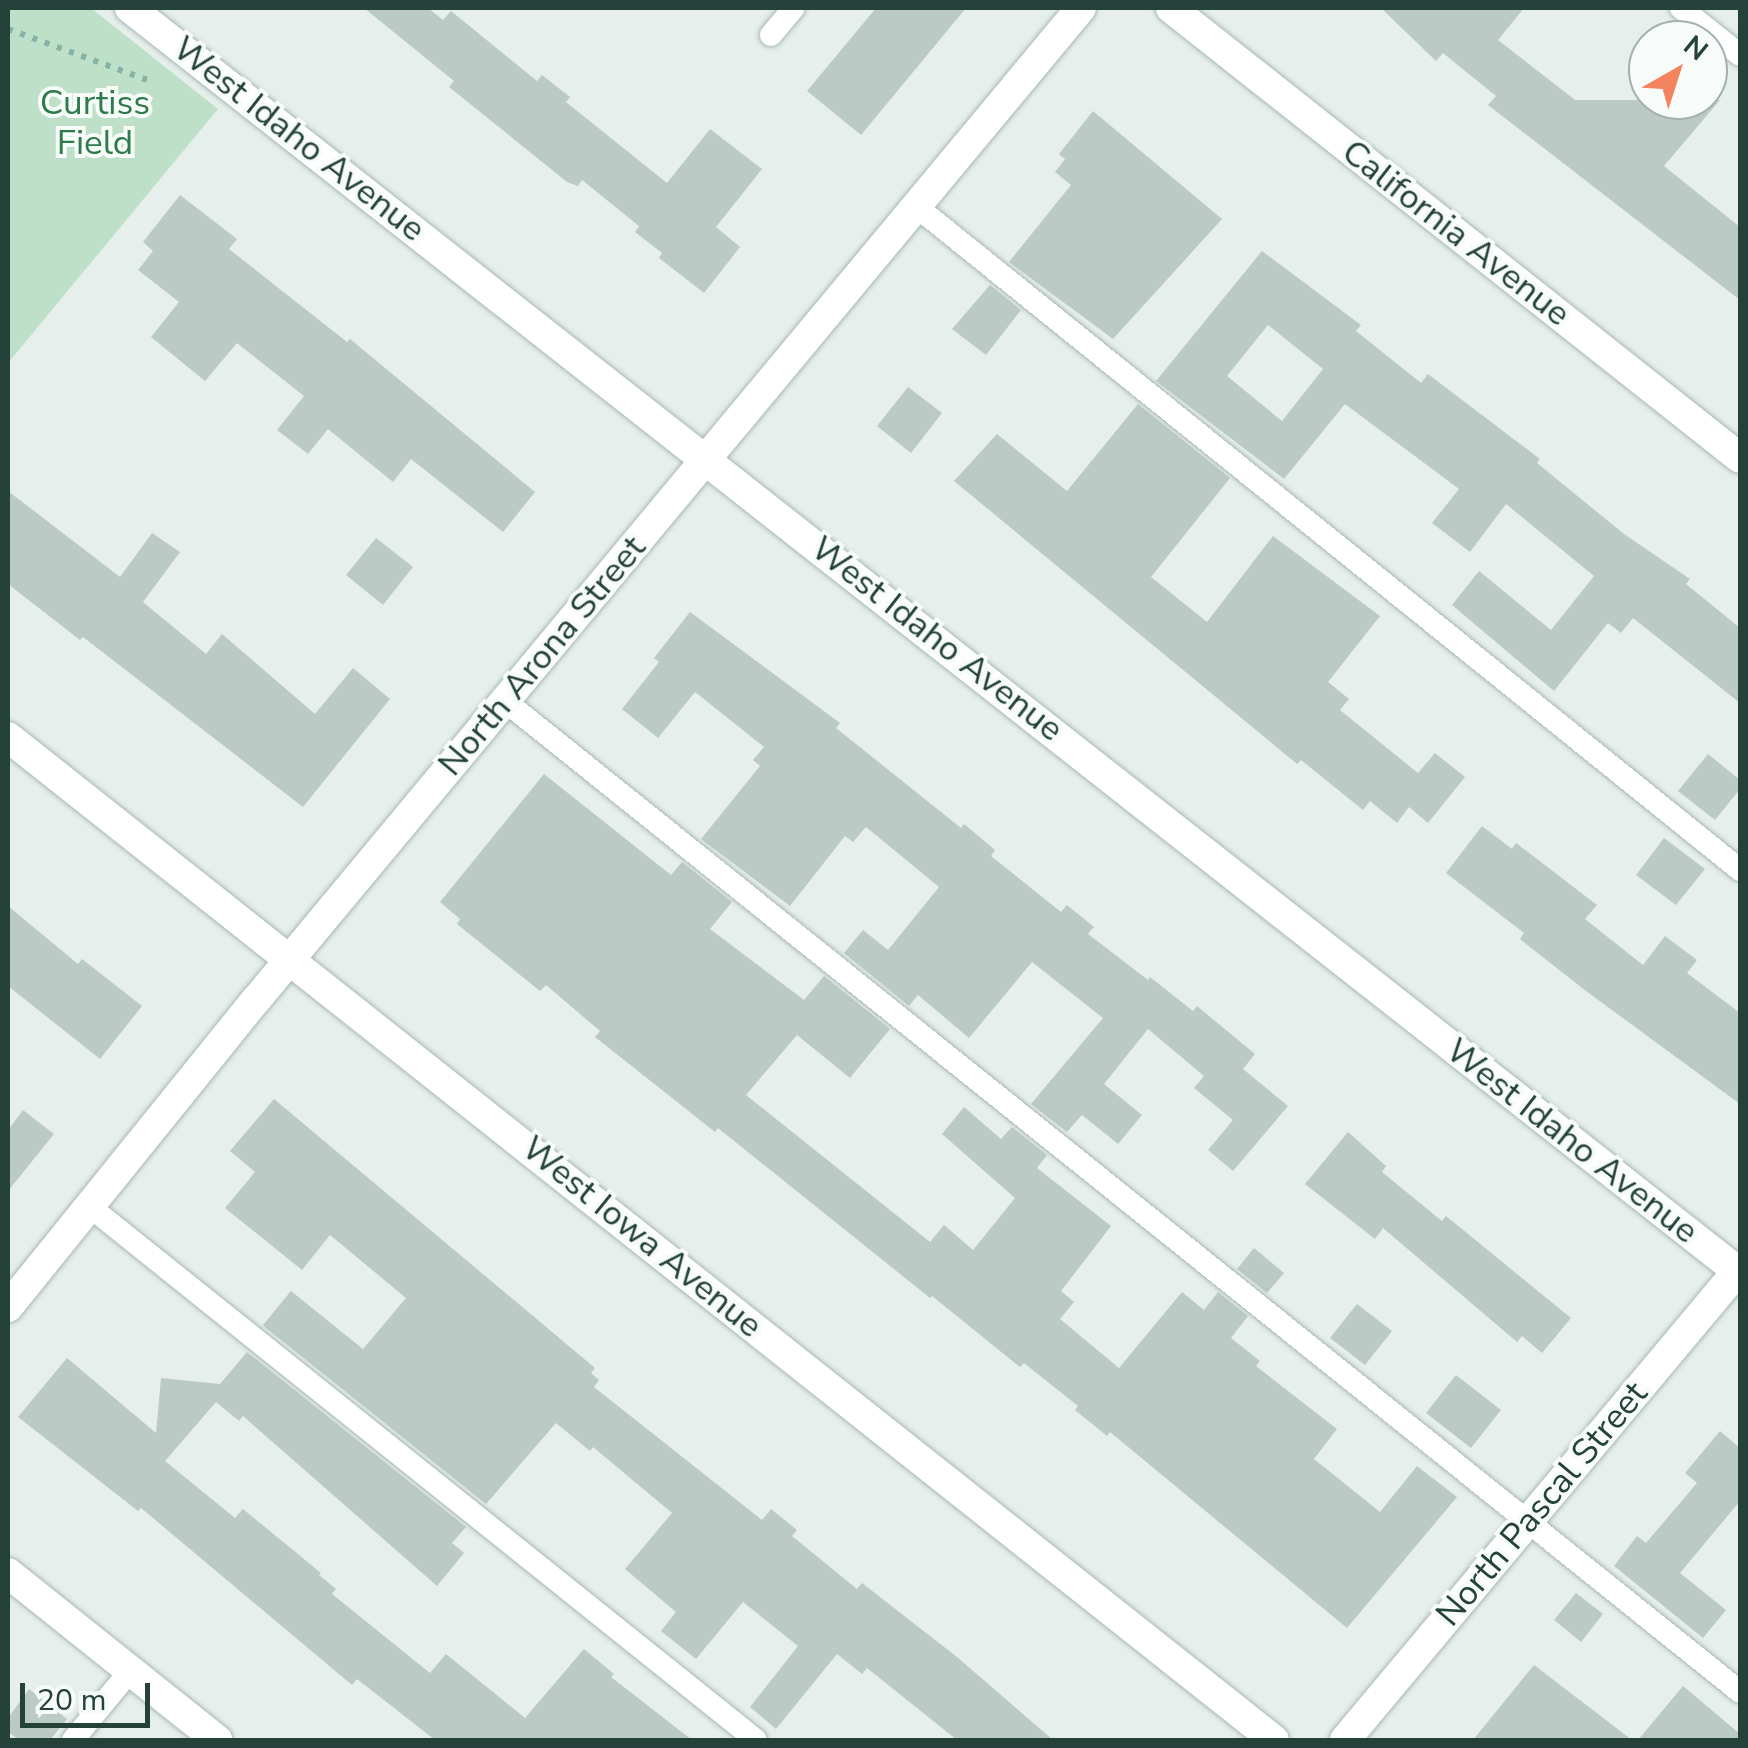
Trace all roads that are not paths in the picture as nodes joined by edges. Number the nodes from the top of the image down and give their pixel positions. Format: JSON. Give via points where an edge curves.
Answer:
{"nodes":[{"id":1,"x":130,"y":8,"type":"edge"},
{"id":2,"x":794,"y":8,"type":"edge"},
{"id":3,"x":1080,"y":8,"type":"edge"},
{"id":4,"x":1171,"y":8,"type":"edge"},
{"id":5,"x":1681,"y":8,"type":"edge"},
{"id":6,"x":771,"y":35,"type":"dead end"},
{"id":7,"x":1740,"y":55,"type":"edge"},
{"id":8,"x":916,"y":207,"type":"junction"},
{"id":9,"x":707,"y":457,"type":"junction"},
{"id":10,"x":1740,"y":458,"type":"edge"},
{"id":11,"x":504,"y":702,"type":"junction"},
{"id":12,"x":8,"y":738,"type":"edge"},
{"id":13,"x":1740,"y":870,"type":"edge"},
{"id":14,"x":290,"y":960,"type":"junction"},
{"id":15,"x":90,"y":1206,"type":"junction"},
{"id":16,"x":1740,"y":1270,"type":"edge"},
{"id":17,"x":8,"y":1308,"type":"edge"},
{"id":18,"x":1526,"y":1523,"type":"junction"},
{"id":19,"x":8,"y":1573,"type":"edge"},
{"id":20,"x":130,"y":1671,"type":"junction"},
{"id":21,"x":1740,"y":1692,"type":"edge"},
{"id":22,"x":73,"y":1740,"type":"edge"},
{"id":23,"x":217,"y":1740,"type":"edge"},
{"id":24,"x":756,"y":1740,"type":"edge"},
{"id":25,"x":1274,"y":1740,"type":"edge"},
{"id":26,"x":1345,"y":1740,"type":"edge"}],
"edges":[{"from":1,"to":9,"type":"street","name":"West Idaho Avenue"},
{"from":2,"to":6,"type":"lane"},
{"from":3,"to":8,"type":"street","name":"North Arona Street"},
{"from":4,"to":10,"type":"street","name":"California Avenue"},
{"from":5,"to":7,"type":"lane"},
{"from":8,"to":9,"type":"street","name":"North Arona Street"},
{"from":8,"to":13,"type":"lane"},
{"from":9,"to":11,"type":"street","name":"North Arona Street"},
{"from":9,"to":16,"type":"street","name":"West Idaho Avenue"},
{"from":11,"to":14,"type":"street","name":"North Arona Street"},
{"from":11,"to":18,"type":"lane"},
{"from":12,"to":14,"type":"street","name":"West Iowa Avenue"},
{"from":14,"to":15,"type":"street","name":"North Arona Street"},
{"from":14,"to":25,"type":"street","name":"West Iowa Avenue"},
{"from":15,"to":17,"type":"street","name":"North Arona Street"},
{"from":15,"to":24,"type":"lane"},
{"from":16,"to":18,"type":"street","name":"North Pascal Street"},
{"from":18,"to":21,"type":"lane"},
{"from":18,"to":26,"type":"street","name":"North Pascal Street"},
{"from":19,"to":20,"type":"street"},
{"from":20,"to":22,"type":"lane"},
{"from":20,"to":23,"type":"street"}]}
